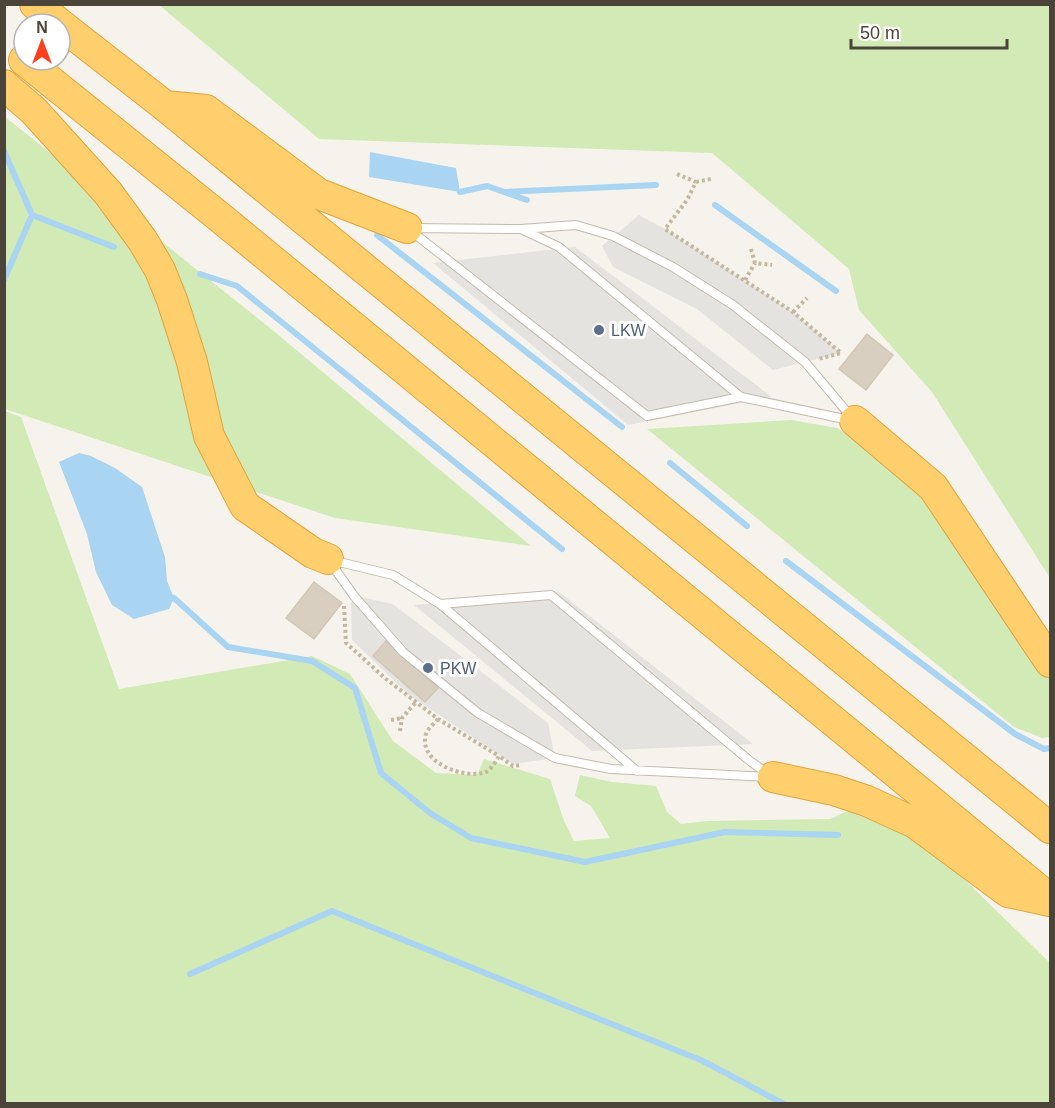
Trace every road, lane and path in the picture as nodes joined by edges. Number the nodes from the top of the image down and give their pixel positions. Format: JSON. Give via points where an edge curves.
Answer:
{"nodes":[{"id":1,"x":72,"y":33,"type":"edge"},
{"id":2,"x":39,"y":72,"type":"edge"},
{"id":3,"x":4,"y":84,"type":"edge"},
{"id":4,"x":165,"y":106,"type":"junction"},
{"id":5,"x":677,"y":174,"type":"dead end"},
{"id":6,"x":711,"y":179,"type":"dead end"},
{"id":7,"x":696,"y":182,"type":"junction"},
{"id":8,"x":407,"y":228,"type":"junction"},
{"id":9,"x":521,"y":229,"type":"junction"},
{"id":10,"x":751,"y":249,"type":"dead end"},
{"id":11,"x":755,"y":263,"type":"junction"},
{"id":12,"x":772,"y":265,"type":"dead end"},
{"id":13,"x":744,"y":281,"type":"junction"},
{"id":14,"x":807,"y":298,"type":"dead end"},
{"id":15,"x":793,"y":312,"type":"junction"},
{"id":16,"x":806,"y":362,"type":"junction"},
{"id":17,"x":741,"y":397,"type":"junction"},
{"id":18,"x":855,"y":421,"type":"junction"},
{"id":19,"x":328,"y":559,"type":"junction"},
{"id":20,"x":351,"y":592,"type":"junction"},
{"id":21,"x":440,"y":604,"type":"junction"},
{"id":22,"x":1050,"y":662,"type":"edge"},
{"id":23,"x":416,"y":702,"type":"junction"},
{"id":24,"x":402,"y":718,"type":"junction"},
{"id":25,"x":438,"y":719,"type":"junction"},
{"id":26,"x":391,"y":720,"type":"dead end"},
{"id":27,"x":400,"y":731,"type":"dead end"},
{"id":28,"x":499,"y":756,"type":"junction"},
{"id":29,"x":521,"y":765,"type":"dead end"},
{"id":30,"x":637,"y":771,"type":"junction"},
{"id":31,"x":773,"y":777,"type":"junction"},
{"id":32,"x":1050,"y":828,"type":"edge"},
{"id":33,"x":1050,"y":900,"type":"edge"}],
"edges":[{"from":1,"to":4,"type":"highway"},
{"from":2,"to":33,"type":"highway"},
{"from":3,"to":19,"type":"highway","via":[[34,111],[108,194],[154,260],[192,362],[209,436],[245,506],[313,553]]},
{"from":4,"to":8,"type":"highway","via":[[206,110],[319,194]]},
{"from":4,"to":32,"type":"highway"},
{"from":5,"to":7,"type":"path"},
{"from":6,"to":7,"type":"path"},
{"from":7,"to":13,"type":"path","via":[[665,229]]},
{"from":8,"to":9,"type":"lane"},
{"from":8,"to":17,"type":"lane","via":[[647,416]]},
{"from":9,"to":16,"type":"lane","via":[[576,225],[613,236],[673,267],[733,305]]},
{"from":9,"to":17,"type":"lane","via":[[559,247]]},
{"from":10,"to":11,"type":"path"},
{"from":11,"to":12,"type":"path"},
{"from":11,"to":13,"type":"path"},
{"from":13,"to":15,"type":"path"},
{"from":14,"to":15,"type":"path"},
{"from":15,"to":16,"type":"path","via":[[841,352]]},
{"from":16,"to":18,"type":"lane"},
{"from":17,"to":18,"type":"lane"},
{"from":18,"to":22,"type":"highway","via":[[933,487]]},
{"from":19,"to":20,"type":"lane"},
{"from":19,"to":21,"type":"lane","via":[[393,575]]},
{"from":20,"to":23,"type":"path","via":[[344,596],[346,643]]},
{"from":20,"to":30,"type":"lane","via":[[403,652],[478,713],[555,758]]},
{"from":21,"to":30,"type":"lane"},
{"from":21,"to":31,"type":"lane","via":[[552,595]]},
{"from":23,"to":24,"type":"path"},
{"from":23,"to":25,"type":"path"},
{"from":24,"to":26,"type":"path"},
{"from":24,"to":27,"type":"path"},
{"from":25,"to":28,"type":"path"},
{"from":25,"to":28,"type":"path","via":[[427,731],[425,744],[430,756],[444,767],[484,773]]},
{"from":28,"to":29,"type":"path","via":[[513,766]]},
{"from":30,"to":31,"type":"lane"},
{"from":31,"to":33,"type":"highway","via":[[867,801],[915,823],[1008,892]]}]}
